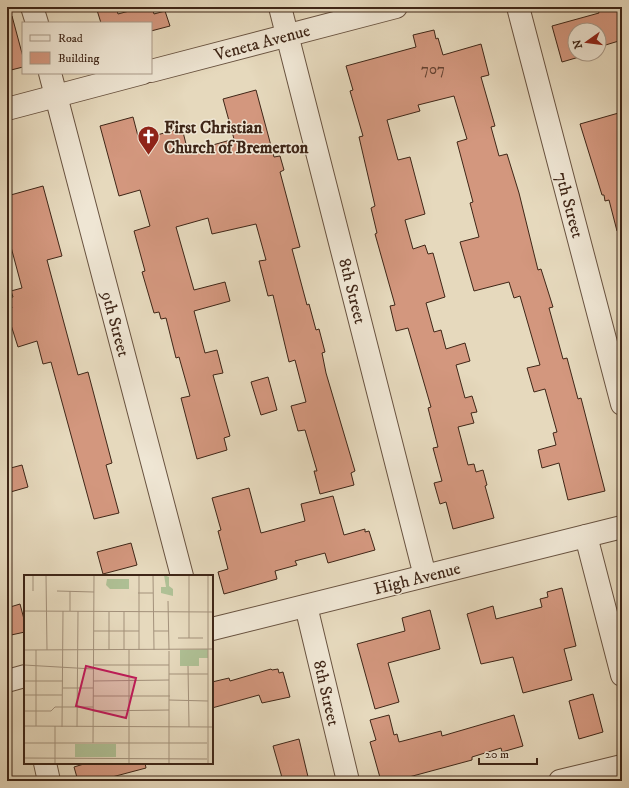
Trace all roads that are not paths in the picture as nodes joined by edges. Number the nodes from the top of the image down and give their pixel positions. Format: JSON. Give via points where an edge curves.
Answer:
{"nodes":[{"id":1,"x":32,"y":7,"type":"edge"},
{"id":2,"x":280,"y":7,"type":"edge"},
{"id":3,"x":396,"y":7,"type":"edge"},
{"id":4,"x":518,"y":7,"type":"edge"},
{"id":5,"x":37,"y":22,"type":"edge"},
{"id":6,"x":287,"y":35,"type":"junction"},
{"id":7,"x":152,"y":71,"type":"edge"},
{"id":8,"x":50,"y":74,"type":"edge"},
{"id":9,"x":139,"y":74,"type":"edge"},
{"id":10,"x":56,"y":96,"type":"junction"},
{"id":11,"x":7,"y":108,"type":"edge"},
{"id":12,"x":622,"y":404,"type":"edge"},
{"id":13,"x":622,"y":527,"type":"edge"},
{"id":14,"x":586,"y":536,"type":"junction"},
{"id":15,"x":182,"y":575,"type":"edge"},
{"id":16,"x":425,"y":576,"type":"junction"},
{"id":17,"x":306,"y":606,"type":"junction"},
{"id":18,"x":213,"y":629,"type":"edge"},
{"id":19,"x":622,"y":675,"type":"edge"},
{"id":20,"x":45,"y":764,"type":"edge"},
{"id":21,"x":622,"y":766,"type":"edge"},
{"id":22,"x":49,"y":781,"type":"edge"},
{"id":23,"x":348,"y":781,"type":"edge"},
{"id":24,"x":560,"y":781,"type":"edge"}],
"edges":[{"from":1,"to":5,"type":"street"},
{"from":2,"to":6,"type":"street","name":"8th Street"},
{"from":3,"to":6,"type":"street","name":"Veneta Avenue"},
{"from":4,"to":12,"type":"street","name":"7th Street"},
{"from":6,"to":7,"type":"street","name":"Veneta Avenue"},
{"from":6,"to":16,"type":"street","name":"8th Street"},
{"from":8,"to":10,"type":"street","name":"9th Street"},
{"from":9,"to":10,"type":"street"},
{"from":10,"to":11,"type":"street"},
{"from":10,"to":15,"type":"street","name":"9th Street"},
{"from":13,"to":14,"type":"street","name":"High Avenue"},
{"from":14,"to":16,"type":"street","name":"High Avenue"},
{"from":14,"to":19,"type":"street"},
{"from":16,"to":17,"type":"street","name":"High Avenue"},
{"from":17,"to":18,"type":"street","name":"High Avenue"},
{"from":17,"to":23,"type":"street","name":"8th Street"},
{"from":20,"to":22,"type":"street"},
{"from":21,"to":24,"type":"street"}]}
